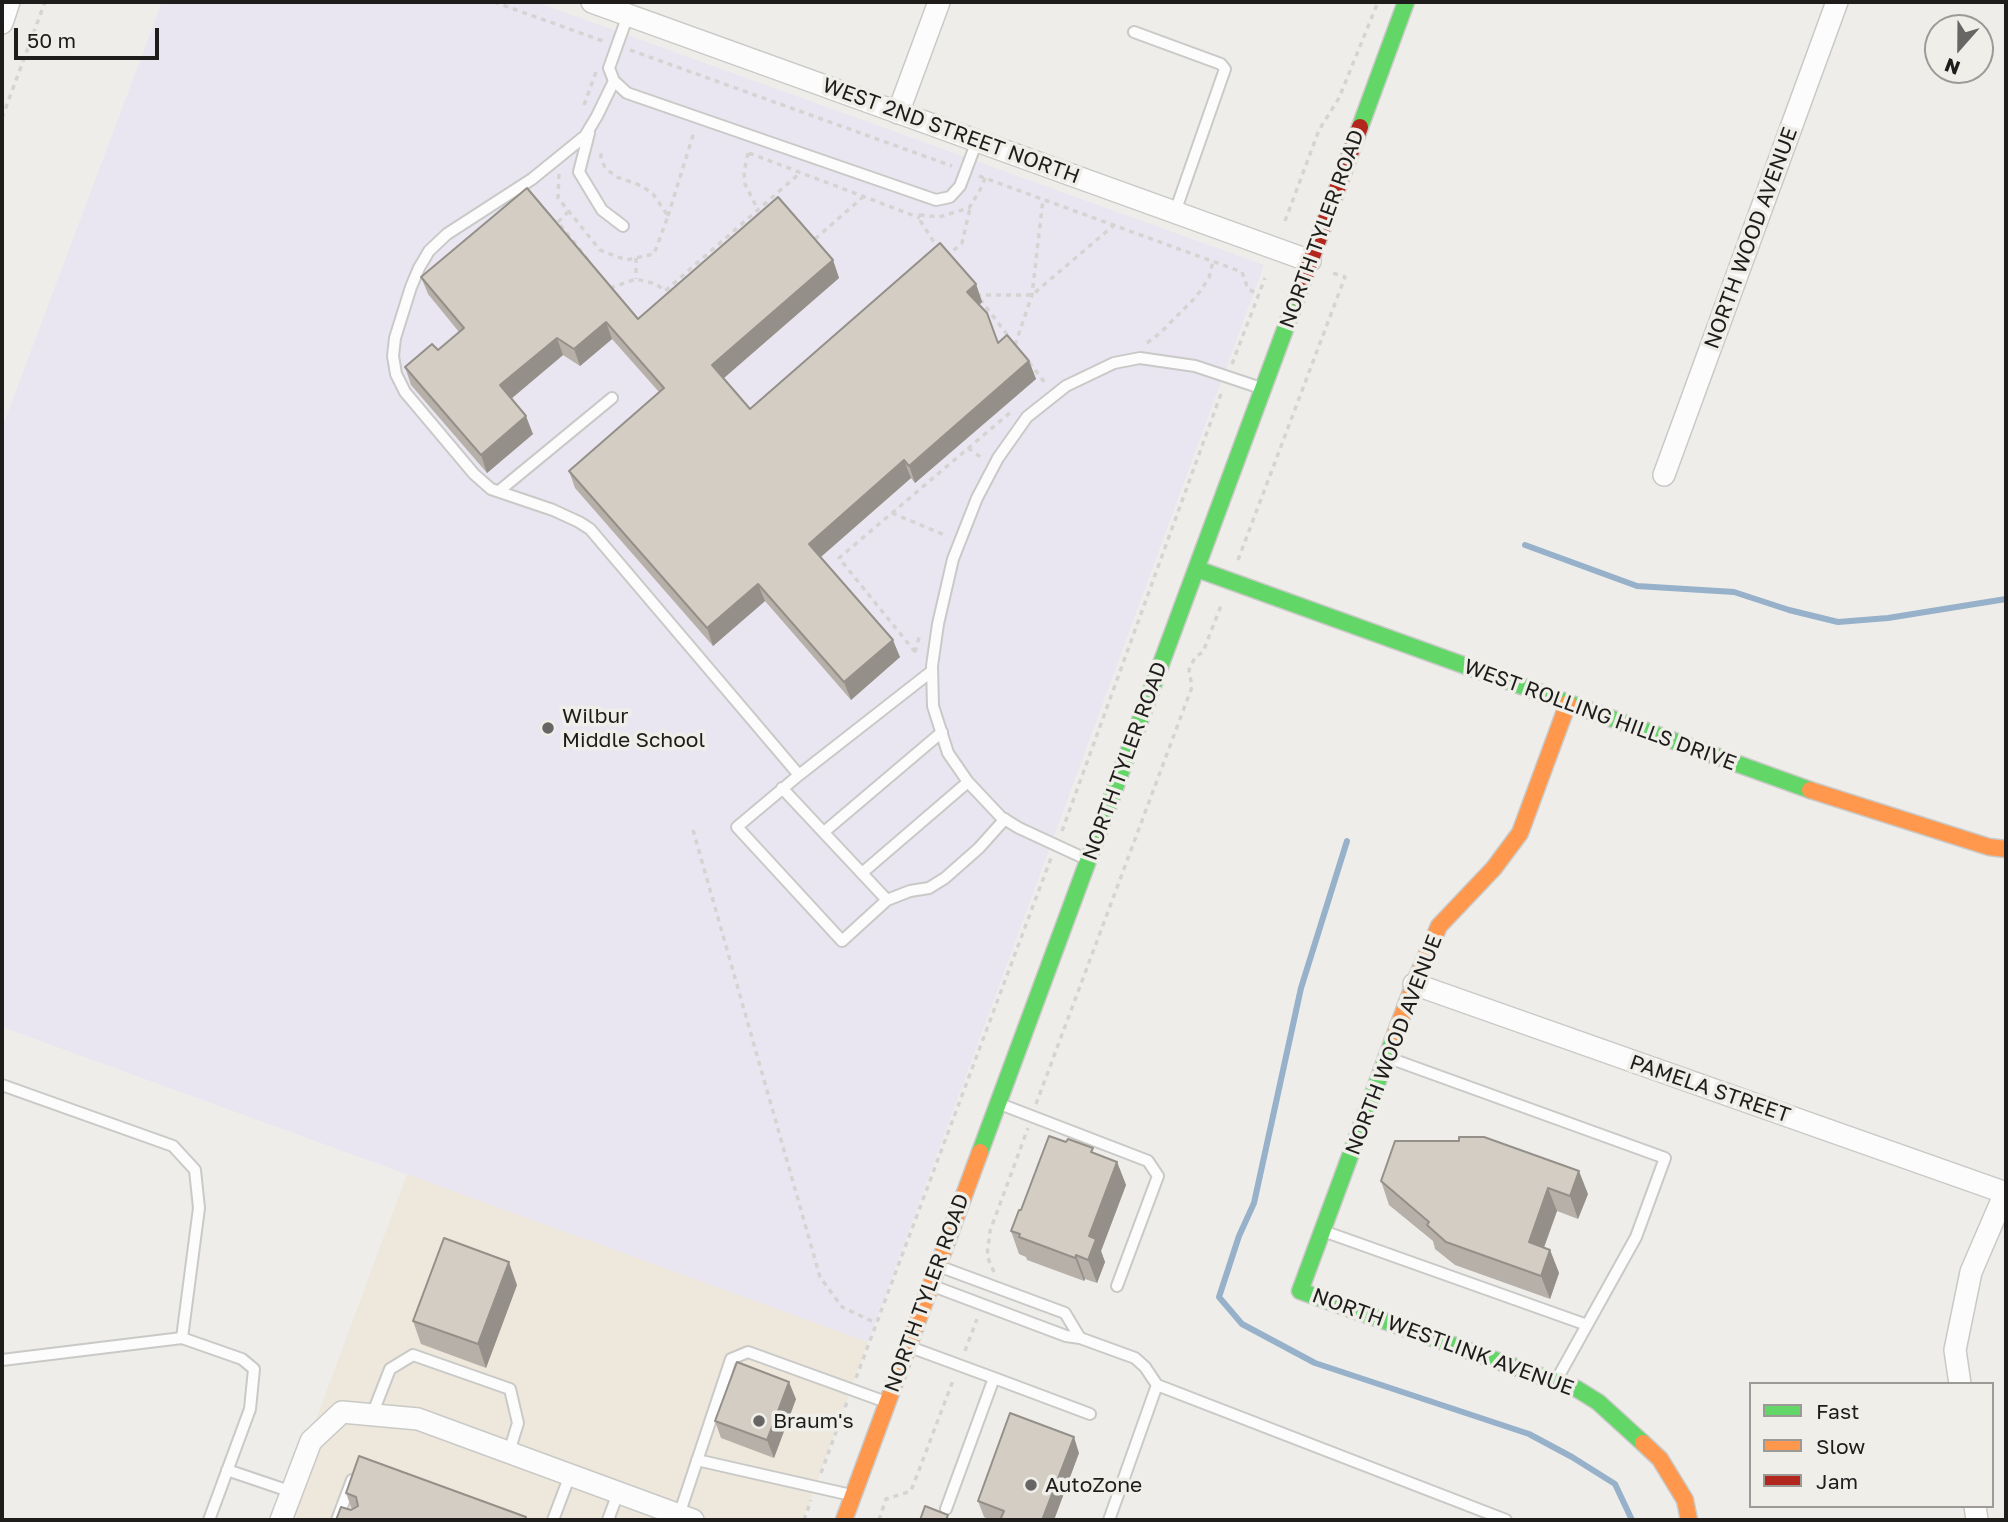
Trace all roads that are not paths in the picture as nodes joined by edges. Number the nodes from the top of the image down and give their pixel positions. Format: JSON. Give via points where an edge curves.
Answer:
{"nodes":[{"id":1,"x":9,"y":2,"type":"edge"},
{"id":2,"x":592,"y":2,"type":"edge"},
{"id":3,"x":939,"y":2,"type":"edge"},
{"id":4,"x":1406,"y":2,"type":"edge"},
{"id":5,"x":1837,"y":2,"type":"edge"},
{"id":6,"x":628,"y":15,"type":"junction"},
{"id":7,"x":2,"y":23,"type":"edge"},
{"id":8,"x":1134,"y":32,"type":"dead end"},
{"id":9,"x":614,"y":81,"type":"junction"},
{"id":10,"x":898,"y":113,"type":"junction"},
{"id":11,"x":591,"y":127,"type":"junction"},
{"id":12,"x":977,"y":141,"type":"junction"},
{"id":13,"x":1175,"y":212,"type":"junction"},
{"id":14,"x":623,"y":226,"type":"dead end"},
{"id":15,"x":1310,"y":261,"type":"junction"},
{"id":16,"x":1263,"y":388,"type":"junction"},
{"id":17,"x":612,"y":398,"type":"dead end"},
{"id":18,"x":1664,"y":475,"type":"dead end"},
{"id":19,"x":499,"y":491,"type":"junction"},
{"id":20,"x":1197,"y":569,"type":"junction"},
{"id":21,"x":932,"y":671,"type":"junction"},
{"id":22,"x":1568,"y":703,"type":"junction"},
{"id":23,"x":942,"y":732,"type":"junction"},
{"id":24,"x":799,"y":775,"type":"junction"},
{"id":25,"x":968,"y":782,"type":"junction"},
{"id":26,"x":782,"y":788,"type":"junction"},
{"id":27,"x":1005,"y":819,"type":"junction"},
{"id":28,"x":824,"y":832,"type":"junction"},
{"id":29,"x":2006,"y":849,"type":"edge"},
{"id":30,"x":1088,"y":860,"type":"junction"},
{"id":31,"x":862,"y":873,"type":"junction"},
{"id":32,"x":887,"y":900,"type":"junction"},
{"id":33,"x":1414,"y":984,"type":"junction"},
{"id":34,"x":1387,"y":1057,"type":"junction"},
{"id":35,"x":2,"y":1085,"type":"edge"},
{"id":36,"x":998,"y":1103,"type":"junction"},
{"id":37,"x":2005,"y":1193,"type":"edge"},
{"id":38,"x":1323,"y":1231,"type":"junction"},
{"id":39,"x":937,"y":1265,"type":"junction"},
{"id":40,"x":930,"y":1285,"type":"junction"},
{"id":41,"x":1117,"y":1286,"type":"dead end"},
{"id":42,"x":1300,"y":1291,"type":"joint"},
{"id":43,"x":1587,"y":1325,"type":"junction"},
{"id":44,"x":182,"y":1338,"type":"junction"},
{"id":45,"x":1080,"y":1338,"type":"junction"},
{"id":46,"x":907,"y":1346,"type":"junction"},
{"id":47,"x":2,"y":1360,"type":"edge"},
{"id":48,"x":994,"y":1378,"type":"junction"},
{"id":49,"x":1556,"y":1382,"type":"junction"},
{"id":50,"x":1960,"y":1382,"type":"edge"},
{"id":51,"x":1157,"y":1385,"type":"junction"},
{"id":52,"x":887,"y":1402,"type":"junction"},
{"id":53,"x":1090,"y":1414,"type":"dead end"},
{"id":54,"x":372,"y":1415,"type":"junction"},
{"id":55,"x":509,"y":1452,"type":"junction"},
{"id":56,"x":697,"y":1460,"type":"junction"},
{"id":57,"x":355,"y":1469,"type":"edge"},
{"id":58,"x":227,"y":1470,"type":"junction"},
{"id":59,"x":570,"y":1475,"type":"junction"},
{"id":60,"x":292,"y":1492,"type":"junction"},
{"id":61,"x":618,"y":1493,"type":"junction"},
{"id":62,"x":853,"y":1496,"type":"junction"},
{"id":63,"x":946,"y":1509,"type":"dead end"},
{"id":64,"x":341,"y":1517,"type":"edge"},
{"id":65,"x":686,"y":1518,"type":"edge"},
{"id":66,"x":209,"y":1520,"type":"edge"},
{"id":67,"x":281,"y":1520,"type":"edge"},
{"id":68,"x":553,"y":1520,"type":"edge"},
{"id":69,"x":608,"y":1520,"type":"edge"},
{"id":70,"x":844,"y":1520,"type":"edge"},
{"id":71,"x":1109,"y":1520,"type":"edge"},
{"id":72,"x":1506,"y":1520,"type":"edge"},
{"id":73,"x":1689,"y":1520,"type":"edge"}],
"edges":[{"from":1,"to":7,"type":"street"},
{"from":2,"to":6,"type":"street","name":"WEST 2ND STREET NORTH"},
{"from":3,"to":10,"type":"street"},
{"from":4,"to":15,"type":"street","name":"NORTH TYLER ROAD"},
{"from":5,"to":18,"type":"street","name":"NORTH WOOD AVENUE"},
{"from":6,"to":9,"type":"lane","via":[[608,68]]},
{"from":6,"to":10,"type":"street","name":"WEST 2ND STREET NORTH"},
{"from":8,"to":13,"type":"lane","via":[[1225,69]]},
{"from":9,"to":11,"type":"lane"},
{"from":9,"to":12,"type":"lane","via":[[627,93],[936,200],[950,197],[960,186]]},
{"from":10,"to":12,"type":"street","name":"WEST 2ND STREET NORTH"},
{"from":11,"to":14,"type":"lane","via":[[579,172],[602,210]]},
{"from":11,"to":19,"type":"lane","via":[[532,179],[447,234],[429,251],[411,287],[395,338],[396,374],[405,392],[474,474]]},
{"from":12,"to":13,"type":"street","name":"WEST 2ND STREET NORTH"},
{"from":13,"to":15,"type":"street","name":"WEST 2ND STREET NORTH"},
{"from":15,"to":16,"type":"street","name":"NORTH TYLER ROAD"},
{"from":16,"to":20,"type":"street","name":"NORTH TYLER ROAD"},
{"from":16,"to":21,"type":"lane","via":[[1195,366],[1140,359],[1114,363],[1066,386],[1027,417],[977,498],[953,559],[937,624]]},
{"from":17,"to":19,"type":"lane"},
{"from":19,"to":24,"type":"lane","via":[[590,529]]},
{"from":20,"to":22,"type":"street","name":"WEST ROLLING HILLS DRIVE"},
{"from":20,"to":30,"type":"street","name":"NORTH TYLER ROAD"},
{"from":21,"to":23,"type":"lane","via":[[933,706]]},
{"from":21,"to":24,"type":"lane"},
{"from":22,"to":29,"type":"street","name":"WEST ROLLING HILLS DRIVE","via":[[1821,794]]},
{"from":22,"to":33,"type":"street","name":"NORTH WOOD AVENUE","via":[[1520,833],[1439,926]]},
{"from":23,"to":25,"type":"lane","via":[[948,753]]},
{"from":23,"to":28,"type":"lane"},
{"from":24,"to":26,"type":"lane"},
{"from":25,"to":27,"type":"lane"},
{"from":25,"to":31,"type":"lane"},
{"from":26,"to":28,"type":"lane"},
{"from":26,"to":32,"type":"lane","via":[[737,827],[842,941]]},
{"from":27,"to":30,"type":"lane"},
{"from":27,"to":32,"type":"lane","via":[[945,878],[929,888]]},
{"from":28,"to":31,"type":"lane"},
{"from":30,"to":36,"type":"street","name":"NORTH TYLER ROAD"},
{"from":31,"to":32,"type":"lane"},
{"from":33,"to":34,"type":"street","name":"NORTH WOOD AVENUE"},
{"from":33,"to":37,"type":"street","name":"PAMELA STREET"},
{"from":34,"to":38,"type":"street","name":"NORTH WOOD AVENUE"},
{"from":34,"to":43,"type":"lane","via":[[1665,1158],[1636,1237]]},
{"from":35,"to":44,"type":"lane","via":[[173,1146],[195,1170],[199,1208]]},
{"from":36,"to":39,"type":"street","name":"NORTH TYLER ROAD"},
{"from":36,"to":41,"type":"lane","via":[[1148,1161],[1158,1176]]},
{"from":37,"to":50,"type":"street","via":[[1971,1272],[1955,1350]]},
{"from":38,"to":42,"type":"street","name":"NORTH WOOD AVENUE"},
{"from":38,"to":43,"type":"lane"},
{"from":39,"to":40,"type":"street","name":"NORTH TYLER ROAD"},
{"from":39,"to":45,"type":"lane","via":[[1065,1313]]},
{"from":40,"to":45,"type":"lane"},
{"from":40,"to":46,"type":"street","name":"NORTH TYLER ROAD"},
{"from":42,"to":49,"type":"street","name":"NORTH WESTLINK AVENUE"},
{"from":43,"to":49,"type":"lane"},
{"from":44,"to":47,"type":"lane"},
{"from":44,"to":58,"type":"lane","via":[[242,1359],[254,1369],[250,1409]]},
{"from":45,"to":51,"type":"lane","via":[[1135,1359]]},
{"from":46,"to":48,"type":"lane"},
{"from":46,"to":52,"type":"street","name":"NORTH TYLER ROAD"},
{"from":48,"to":53,"type":"lane"},
{"from":48,"to":63,"type":"lane"},
{"from":49,"to":73,"type":"street","name":"NORTH WESTLINK AVENUE","via":[[1598,1402],[1660,1459],[1685,1500]]},
{"from":51,"to":71,"type":"lane"},
{"from":51,"to":72,"type":"lane"},
{"from":52,"to":56,"type":"lane","via":[[748,1352],[731,1359]]},
{"from":52,"to":62,"type":"street","name":"NORTH TYLER ROAD"},
{"from":54,"to":55,"type":"street","via":[[418,1419]]},
{"from":54,"to":55,"type":"lane","via":[[390,1369],[413,1355],[510,1389],[518,1423]]},
{"from":54,"to":60,"type":"street","via":[[338,1415],[312,1441]]},
{"from":55,"to":59,"type":"street"},
{"from":56,"to":62,"type":"lane"},
{"from":56,"to":65,"type":"lane"},
{"from":57,"to":64,"type":"lane"},
{"from":58,"to":60,"type":"lane"},
{"from":58,"to":66,"type":"lane"},
{"from":59,"to":61,"type":"street"},
{"from":59,"to":68,"type":"lane"},
{"from":60,"to":67,"type":"street"},
{"from":61,"to":65,"type":"street"},
{"from":61,"to":69,"type":"lane"},
{"from":62,"to":70,"type":"street","name":"NORTH TYLER ROAD"}]}
